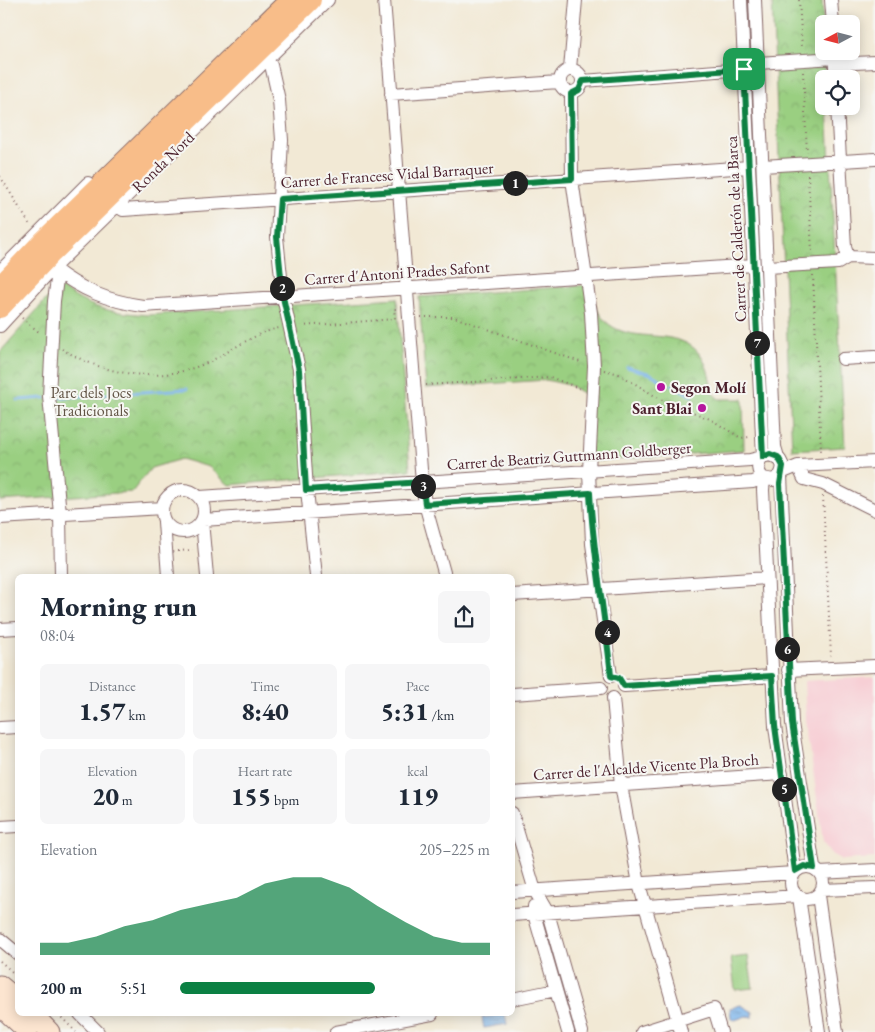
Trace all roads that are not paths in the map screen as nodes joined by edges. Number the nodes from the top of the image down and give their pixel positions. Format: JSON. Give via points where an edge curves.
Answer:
{"nodes":[{"id":1,"x":276,"y":0,"type":"edge"},
{"id":2,"x":290,"y":0,"type":"edge"},
{"id":3,"x":311,"y":0,"type":"edge"},
{"id":4,"x":328,"y":0,"type":"edge"},
{"id":5,"x":384,"y":0,"type":"edge"},
{"id":6,"x":576,"y":0,"type":"edge"},
{"id":7,"x":741,"y":0,"type":"edge"},
{"id":8,"x":755,"y":0,"type":"edge"},
{"id":9,"x":831,"y":0,"type":"edge"},
{"id":10,"x":832,"y":15,"type":"edge"},
{"id":11,"x":815,"y":59,"type":"edge"},
{"id":12,"x":855,"y":60,"type":"edge"},
{"id":13,"x":875,"y":62,"type":"edge"},
{"id":14,"x":758,"y":63,"type":"junction"},
{"id":15,"x":271,"y":65,"type":"dead end"},
{"id":16,"x":570,"y":69,"type":"junction"},
{"id":17,"x":744,"y":69,"type":"junction"},
{"id":18,"x":583,"y":81,"type":"junction"},
{"id":19,"x":559,"y":82,"type":"junction"},
{"id":20,"x":391,"y":94,"type":"junction"},
{"id":21,"x":571,"y":94,"type":"junction"},
{"id":22,"x":837,"y":115,"type":"edge"},
{"id":23,"x":875,"y":160,"type":"edge"},
{"id":24,"x":840,"y":162,"type":"junction"},
{"id":25,"x":763,"y":166,"type":"junction"},
{"id":26,"x":749,"y":167,"type":"junction"},
{"id":27,"x":572,"y":179,"type":"junction"},
{"id":28,"x":399,"y":190,"type":"junction"},
{"id":29,"x":280,"y":199,"type":"junction"},
{"id":30,"x":117,"y":206,"type":"junction"},
{"id":31,"x":848,"y":257,"type":"junction"},
{"id":32,"x":875,"y":258,"type":"edge"},
{"id":33,"x":754,"y":265,"type":"junction"},
{"id":34,"x":767,"y":267,"type":"junction"},
{"id":35,"x":56,"y":270,"type":"junction"},
{"id":36,"x":0,"y":271,"type":"edge"},
{"id":37,"x":584,"y":277,"type":"junction"},
{"id":38,"x":0,"y":286,"type":"edge"},
{"id":39,"x":406,"y":288,"type":"junction"},
{"id":40,"x":283,"y":297,"type":"junction"},
{"id":41,"x":0,"y":308,"type":"edge"},
{"id":42,"x":0,"y":326,"type":"edge"},
{"id":43,"x":875,"y":357,"type":"edge"},
{"id":44,"x":843,"y":358,"type":"dead end"},
{"id":45,"x":762,"y":458,"type":"junction"},
{"id":46,"x":779,"y":458,"type":"junction"},
{"id":47,"x":875,"y":462,"type":"edge"},
{"id":48,"x":798,"y":466,"type":"junction"},
{"id":49,"x":588,"y":471,"type":"junction"},
{"id":50,"x":781,"y":474,"type":"junction"},
{"id":51,"x":764,"y":478,"type":"junction"},
{"id":52,"x":422,"y":482,"type":"junction"},
{"id":53,"x":306,"y":490,"type":"junction"},
{"id":54,"x":590,"y":493,"type":"junction"},
{"id":55,"x":200,"y":497,"type":"junction"},
{"id":56,"x":425,"y":504,"type":"junction"},
{"id":57,"x":162,"y":508,"type":"junction"},
{"id":58,"x":875,"y":510,"type":"edge"},
{"id":59,"x":308,"y":512,"type":"junction"},
{"id":60,"x":60,"y":514,"type":"junction"},
{"id":61,"x":0,"y":518,"type":"edge"},
{"id":62,"x":202,"y":521,"type":"junction"},
{"id":63,"x":164,"y":522,"type":"junction"},
{"id":64,"x":61,"y":574,"type":"edge"},
{"id":65,"x":168,"y":574,"type":"edge"},
{"id":66,"x":207,"y":574,"type":"edge"},
{"id":67,"x":316,"y":574,"type":"edge"},
{"id":68,"x":444,"y":574,"type":"edge"},
{"id":69,"x":767,"y":578,"type":"junction"},
{"id":70,"x":599,"y":589,"type":"junction"},
{"id":71,"x":515,"y":595,"type":"edge"},
{"id":72,"x":15,"y":628,"type":"edge"},
{"id":73,"x":0,"y":629,"type":"edge"},
{"id":74,"x":875,"y":666,"type":"edge"},
{"id":75,"x":788,"y":670,"type":"junction"},
{"id":76,"x":611,"y":676,"type":"junction"},
{"id":77,"x":772,"y":676,"type":"junction"},
{"id":78,"x":624,"y":686,"type":"junction"},
{"id":79,"x":601,"y":688,"type":"junction"},
{"id":80,"x":515,"y":694,"type":"edge"},
{"id":81,"x":613,"y":698,"type":"junction"},
{"id":82,"x":15,"y":727,"type":"edge"},
{"id":83,"x":0,"y":728,"type":"edge"},
{"id":84,"x":782,"y":774,"type":"junction"},
{"id":85,"x":621,"y":786,"type":"junction"},
{"id":86,"x":515,"y":793,"type":"edge"},
{"id":87,"x":515,"y":823,"type":"edge"},
{"id":88,"x":15,"y":826,"type":"edge"},
{"id":89,"x":0,"y":827,"type":"edge"},
{"id":90,"x":875,"y":870,"type":"edge"},
{"id":91,"x":817,"y":871,"type":"junction"},
{"id":92,"x":794,"y":872,"type":"junction"},
{"id":93,"x":639,"y":884,"type":"junction"},
{"id":94,"x":875,"y":888,"type":"edge"},
{"id":95,"x":535,"y":891,"type":"junction"},
{"id":96,"x":515,"y":892,"type":"edge"},
{"id":97,"x":819,"y":893,"type":"junction"},
{"id":98,"x":798,"y":897,"type":"junction"},
{"id":99,"x":644,"y":906,"type":"junction"},
{"id":100,"x":548,"y":913,"type":"junction"},
{"id":101,"x":534,"y":914,"type":"junction"},
{"id":102,"x":515,"y":915,"type":"edge"},
{"id":103,"x":0,"y":939,"type":"edge"},
{"id":104,"x":15,"y":939,"type":"edge"},
{"id":105,"x":15,"y":951,"type":"edge"},
{"id":106,"x":0,"y":985,"type":"edge"},
{"id":107,"x":556,"y":990,"type":"junction"},
{"id":108,"x":515,"y":997,"type":"edge"},
{"id":109,"x":15,"y":998,"type":"edge"},
{"id":110,"x":0,"y":1006,"type":"edge"},
{"id":111,"x":34,"y":1016,"type":"edge"},
{"id":112,"x":82,"y":1016,"type":"edge"},
{"id":113,"x":420,"y":1016,"type":"edge"},
{"id":114,"x":377,"y":1023,"type":"edge"},
{"id":115,"x":679,"y":1026,"type":"edge"},
{"id":116,"x":28,"y":1032,"type":"edge"},
{"id":117,"x":50,"y":1032,"type":"edge"},
{"id":118,"x":98,"y":1032,"type":"edge"},
{"id":119,"x":336,"y":1032,"type":"edge"},
{"id":120,"x":568,"y":1032,"type":"edge"},
{"id":121,"x":582,"y":1032,"type":"edge"},
{"id":122,"x":642,"y":1032,"type":"edge"},
{"id":123,"x":721,"y":1032,"type":"edge"},
{"id":124,"x":819,"y":1032,"type":"edge"},
{"id":125,"x":837,"y":1032,"type":"edge"}],
"edges":[{"from":1,"to":36,"type":"street"},
{"from":2,"to":38,"type":"main road","name":"Ronda Nord"},
{"from":3,"to":41,"type":"main road","name":"Ronda Nord"},
{"from":4,"to":30,"type":"street","name":"Ronda Nord"},
{"from":5,"to":20,"type":"street"},
{"from":6,"to":16,"type":"street"},
{"from":7,"to":17,"type":"street","name":"Carrer de Calderón de la Barca"},
{"from":8,"to":14,"type":"street","name":"Carrer de Calderón de la Barca"},
{"from":9,"to":10,"type":"street"},
{"from":11,"to":14,"type":"street"},
{"from":12,"to":13,"type":"street"},
{"from":14,"to":25,"type":"street","name":"Carrer de Calderón de la Barca"},
{"from":15,"to":29,"type":"street","via":[[280,108]]},
{"from":16,"to":18,"type":"street","via":[[578,72]]},
{"from":16,"to":19,"type":"street","via":[[562,73]]},
{"from":17,"to":18,"type":"street"},
{"from":17,"to":26,"type":"street","name":"Carrer de Calderón de la Barca"},
{"from":18,"to":21,"type":"street","via":[[579,90]]},
{"from":19,"to":20,"type":"street"},
{"from":19,"to":21,"type":"street","via":[[563,90]]},
{"from":20,"to":28,"type":"street"},
{"from":21,"to":27,"type":"street"},
{"from":22,"to":24,"type":"street"},
{"from":23,"to":24,"type":"street"},
{"from":24,"to":25,"type":"street"},
{"from":24,"to":31,"type":"street"},
{"from":25,"to":34,"type":"street","name":"Carrer de Calderón de la Barca"},
{"from":26,"to":27,"type":"street","name":"Carrer de Francesc Vidal Barraquer"},
{"from":26,"to":33,"type":"street","name":"Carrer de Calderón de la Barca"},
{"from":27,"to":28,"type":"street","name":"Carrer de Francesc Vidal Barraquer"},
{"from":27,"to":37,"type":"street"},
{"from":28,"to":29,"type":"street","name":"Carrer de Francesc Vidal Barraquer"},
{"from":28,"to":39,"type":"street"},
{"from":29,"to":30,"type":"street","name":"Carrer de Francesc Vidal Barraquer","via":[[122,210]]},
{"from":29,"to":40,"type":"street","via":[[277,237]]},
{"from":30,"to":35,"type":"street","name":"Ronda Nord"},
{"from":31,"to":32,"type":"street"},
{"from":31,"to":34,"type":"street","via":[[838,263]]},
{"from":33,"to":37,"type":"street","name":"Carrer d'Antoni Prades Safont"},
{"from":33,"to":45,"type":"street","name":"Carrer de Calderón de la Barca"},
{"from":34,"to":46,"type":"street","name":"Carrer de Calderón de la Barca","via":[[775,447]]},
{"from":35,"to":40,"type":"street","name":"Carrer d'Antoni Prades Safont","via":[[84,290],[114,302],[143,306]]},
{"from":35,"to":42,"type":"street","name":"Ronda Nord"},
{"from":35,"to":60,"type":"street","via":[[49,398]]},
{"from":37,"to":39,"type":"street","name":"Carrer d'Antoni Prades Safont"},
{"from":37,"to":49,"type":"street","via":[[591,313],[592,395]]},
{"from":39,"to":40,"type":"street","name":"Carrer d'Antoni Prades Safont"},
{"from":39,"to":52,"type":"street"},
{"from":40,"to":53,"type":"street","via":[[299,370]]},
{"from":43,"to":44,"type":"street"},
{"from":45,"to":46,"type":"street","via":[[770,454]]},
{"from":45,"to":49,"type":"street","name":"Carrer de Beatriz Guttmann Goldberger"},
{"from":45,"to":51,"type":"street","via":[[758,472]]},
{"from":46,"to":48,"type":"street"},
{"from":46,"to":50,"type":"street","via":[[783,466]]},
{"from":47,"to":48,"type":"street"},
{"from":48,"to":50,"type":"street"},
{"from":48,"to":58,"type":"street","via":[[804,478]]},
{"from":49,"to":52,"type":"street","name":"Carrer de Beatriz Guttmann Goldberger"},
{"from":49,"to":54,"type":"street"},
{"from":50,"to":51,"type":"street","via":[[773,480]]},
{"from":50,"to":75,"type":"street"},
{"from":51,"to":54,"type":"street","via":[[752,482]]},
{"from":51,"to":69,"type":"street"},
{"from":52,"to":53,"type":"street","name":"Carrer de Beatriz Guttmann Goldberger"},
{"from":52,"to":56,"type":"street"},
{"from":53,"to":55,"type":"street","name":"Carrer de Beatriz Guttmann Goldberger"},
{"from":53,"to":59,"type":"street"},
{"from":54,"to":56,"type":"street"},
{"from":54,"to":70,"type":"street","via":[[592,544]]},
{"from":55,"to":57,"type":"street","via":[[190,490],[178,490],[167,496]]},
{"from":55,"to":62,"type":"street","via":[[205,508]]},
{"from":56,"to":59,"type":"street"},
{"from":56,"to":68,"type":"street"},
{"from":57,"to":60,"type":"street"},
{"from":57,"to":63,"type":"street"},
{"from":59,"to":62,"type":"street"},
{"from":59,"to":67,"type":"street"},
{"from":60,"to":61,"type":"street"},
{"from":60,"to":64,"type":"street"},
{"from":62,"to":63,"type":"street","via":[[191,531],[176,531]]},
{"from":62,"to":66,"type":"street"},
{"from":63,"to":65,"type":"street"},
{"from":69,"to":70,"type":"street"},
{"from":69,"to":77,"type":"street"},
{"from":70,"to":71,"type":"street"},
{"from":70,"to":76,"type":"street"},
{"from":72,"to":73,"type":"street"},
{"from":74,"to":75,"type":"street"},
{"from":75,"to":91,"type":"street","via":[[792,723]]},
{"from":76,"to":78,"type":"street","via":[[619,678]]},
{"from":76,"to":79,"type":"street","via":[[603,680]]},
{"from":77,"to":78,"type":"street"},
{"from":77,"to":84,"type":"street"},
{"from":78,"to":81,"type":"street","via":[[620,695]]},
{"from":79,"to":80,"type":"street"},
{"from":79,"to":81,"type":"street","via":[[604,694]]},
{"from":81,"to":85,"type":"street"},
{"from":82,"to":83,"type":"street"},
{"from":84,"to":85,"type":"street","name":"Carrer de l'Alcalde Vicente Pla Broch"},
{"from":84,"to":92,"type":"street"},
{"from":85,"to":86,"type":"street","name":"Carrer de l'Alcalde Vicente Pla Broch"},
{"from":85,"to":93,"type":"street"},
{"from":87,"to":95,"type":"street"},
{"from":88,"to":89,"type":"street"},
{"from":90,"to":91,"type":"street"},
{"from":91,"to":92,"type":"street","via":[[804,866]]},
{"from":91,"to":97,"type":"street","via":[[823,882]]},
{"from":92,"to":93,"type":"street"},
{"from":92,"to":98,"type":"street","via":[[790,885]]},
{"from":93,"to":95,"type":"street"},
{"from":93,"to":99,"type":"street"},
{"from":94,"to":97,"type":"street"},
{"from":95,"to":96,"type":"street"},
{"from":95,"to":100,"type":"street"},
{"from":95,"to":101,"type":"street"},
{"from":97,"to":98,"type":"street","via":[[809,899]]},
{"from":97,"to":125,"type":"street"},
{"from":98,"to":99,"type":"street"},
{"from":98,"to":124,"type":"street"},
{"from":99,"to":100,"type":"street"},
{"from":99,"to":115,"type":"street"},
{"from":100,"to":101,"type":"street"},
{"from":100,"to":121,"type":"street"},
{"from":101,"to":102,"type":"street"},
{"from":101,"to":107,"type":"street"},
{"from":103,"to":104,"type":"street"},
{"from":103,"to":105,"type":"street"},
{"from":106,"to":109,"type":"street"},
{"from":107,"to":108,"type":"street"},
{"from":107,"to":120,"type":"street"},
{"from":110,"to":116,"type":"street"},
{"from":111,"to":117,"type":"street"},
{"from":112,"to":118,"type":"street"},
{"from":113,"to":114,"type":"street"},
{"from":114,"to":119,"type":"street"},
{"from":115,"to":122,"type":"street"},
{"from":115,"to":123,"type":"street","via":[[714,1009]]}]}
